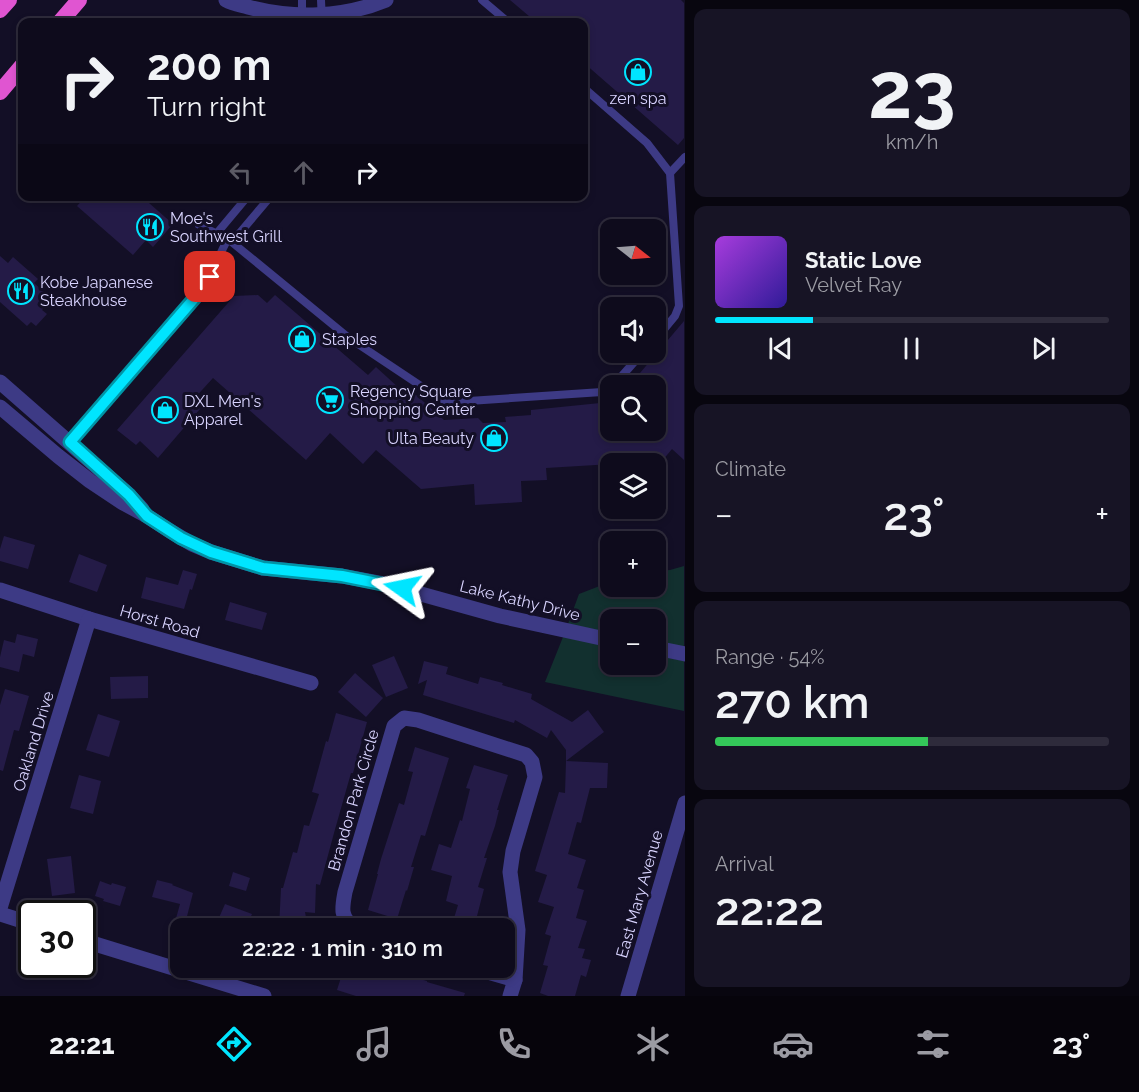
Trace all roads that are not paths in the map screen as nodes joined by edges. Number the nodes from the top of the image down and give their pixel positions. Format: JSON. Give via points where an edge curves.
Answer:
{"nodes":[{"id":1,"x":9,"y":0,"type":"edge"},
{"id":2,"x":79,"y":0,"type":"edge"},
{"id":3,"x":226,"y":0,"type":"edge"},
{"id":4,"x":386,"y":0,"type":"edge"},
{"id":5,"x":482,"y":0,"type":"edge"},
{"id":6,"x":0,"y":10,"type":"edge"},
{"id":7,"x":302,"y":12,"type":"edge"},
{"id":8,"x":322,"y":12,"type":"edge"},
{"id":9,"x":63,"y":18,"type":"edge"},
{"id":10,"x":503,"y":18,"type":"edge"},
{"id":11,"x":18,"y":71,"type":"edge"},
{"id":12,"x":0,"y":92,"type":"edge"},
{"id":13,"x":588,"y":92,"type":"edge"},
{"id":14,"x":684,"y":157,"type":"edge"},
{"id":15,"x":670,"y":173,"type":"junction"},
{"id":16,"x":244,"y":201,"type":"edge"},
{"id":17,"x":266,"y":201,"type":"edge"},
{"id":18,"x":199,"y":225,"type":"dead end"},
{"id":19,"x":217,"y":233,"type":"junction"},
{"id":20,"x":230,"y":240,"type":"junction"},
{"id":21,"x":666,"y":327,"type":"edge"},
{"id":22,"x":633,"y":363,"type":"edge"},
{"id":23,"x":622,"y":375,"type":"edge"},
{"id":24,"x":0,"y":382,"type":"edge"},
{"id":25,"x":600,"y":392,"type":"edge"},
{"id":26,"x":0,"y":406,"type":"edge"},
{"id":27,"x":70,"y":442,"type":"junction"},
{"id":28,"x":58,"y":456,"type":"junction"},
{"id":29,"x":147,"y":516,"type":"junction"},
{"id":30,"x":0,"y":590,"type":"edge"},
{"id":31,"x":89,"y":619,"type":"junction"},
{"id":32,"x":600,"y":638,"type":"edge"},
{"id":33,"x":666,"y":650,"type":"edge"},
{"id":34,"x":684,"y":654,"type":"edge"},
{"id":35,"x":311,"y":683,"type":"dead end"},
{"id":36,"x":684,"y":803,"type":"edge"},
{"id":37,"x":0,"y":908,"type":"edge"},
{"id":38,"x":0,"y":914,"type":"edge"},
{"id":39,"x":344,"y":918,"type":"edge"},
{"id":40,"x":18,"y":920,"type":"edge"},
{"id":41,"x":96,"y":945,"type":"edge"},
{"id":42,"x":515,"y":968,"type":"edge"},
{"id":43,"x":507,"y":978,"type":"edge"},
{"id":44,"x":514,"y":980,"type":"joint"},
{"id":45,"x":234,"y":992,"type":"edge"},
{"id":46,"x":264,"y":996,"type":"edge"},
{"id":47,"x":510,"y":996,"type":"edge"},
{"id":48,"x":628,"y":996,"type":"edge"}],
"edges":[{"from":1,"to":6,"type":"highway"},
{"from":2,"to":9,"type":"highway"},
{"from":3,"to":7,"type":"street","via":[[258,10]]},
{"from":4,"to":8,"type":"street"},
{"from":5,"to":10,"type":"lane"},
{"from":7,"to":8,"type":"street"},
{"from":11,"to":12,"type":"highway"},
{"from":13,"to":15,"type":"lane","via":[[646,143]]},
{"from":14,"to":15,"type":"lane"},
{"from":15,"to":21,"type":"lane","via":[[679,306]]},
{"from":16,"to":19,"type":"lane"},
{"from":17,"to":20,"type":"lane"},
{"from":18,"to":19,"type":"lane"},
{"from":19,"to":20,"type":"lane"},
{"from":20,"to":25,"type":"lane","via":[[349,338],[446,401]]},
{"from":20,"to":27,"type":"lane","via":[[220,252],[205,286]]},
{"from":22,"to":23,"type":"lane"},
{"from":24,"to":27,"type":"street","name":"Lake Kathy Drive"},
{"from":26,"to":28,"type":"street","name":"Lake Kathy Drive"},
{"from":27,"to":28,"type":"lane"},
{"from":27,"to":29,"type":"street","name":"Lake Kathy Drive"},
{"from":28,"to":29,"type":"street","name":"Lake Kathy Drive"},
{"from":29,"to":32,"type":"street","name":"Lake Kathy Drive","via":[[192,544],[263,568],[385,584],[500,616]]},
{"from":30,"to":31,"type":"street","name":"Horst Road"},
{"from":31,"to":35,"type":"street","name":"Horst Road"},
{"from":31,"to":37,"type":"street","name":"Oakland Drive"},
{"from":33,"to":34,"type":"street"},
{"from":36,"to":48,"type":"street","name":"East Mary Avenue"},
{"from":38,"to":40,"type":"street"},
{"from":39,"to":42,"type":"street","name":"Brandon Park Circle","via":[[345,892],[394,726],[404,718],[418,720],[526,755],[532,762],[536,777],[510,872],[518,930]]},
{"from":41,"to":45,"type":"street"},
{"from":43,"to":44,"type":"street"},
{"from":44,"to":47,"type":"street","name":"Brandon Park Circle"},
{"from":45,"to":46,"type":"street"}]}
